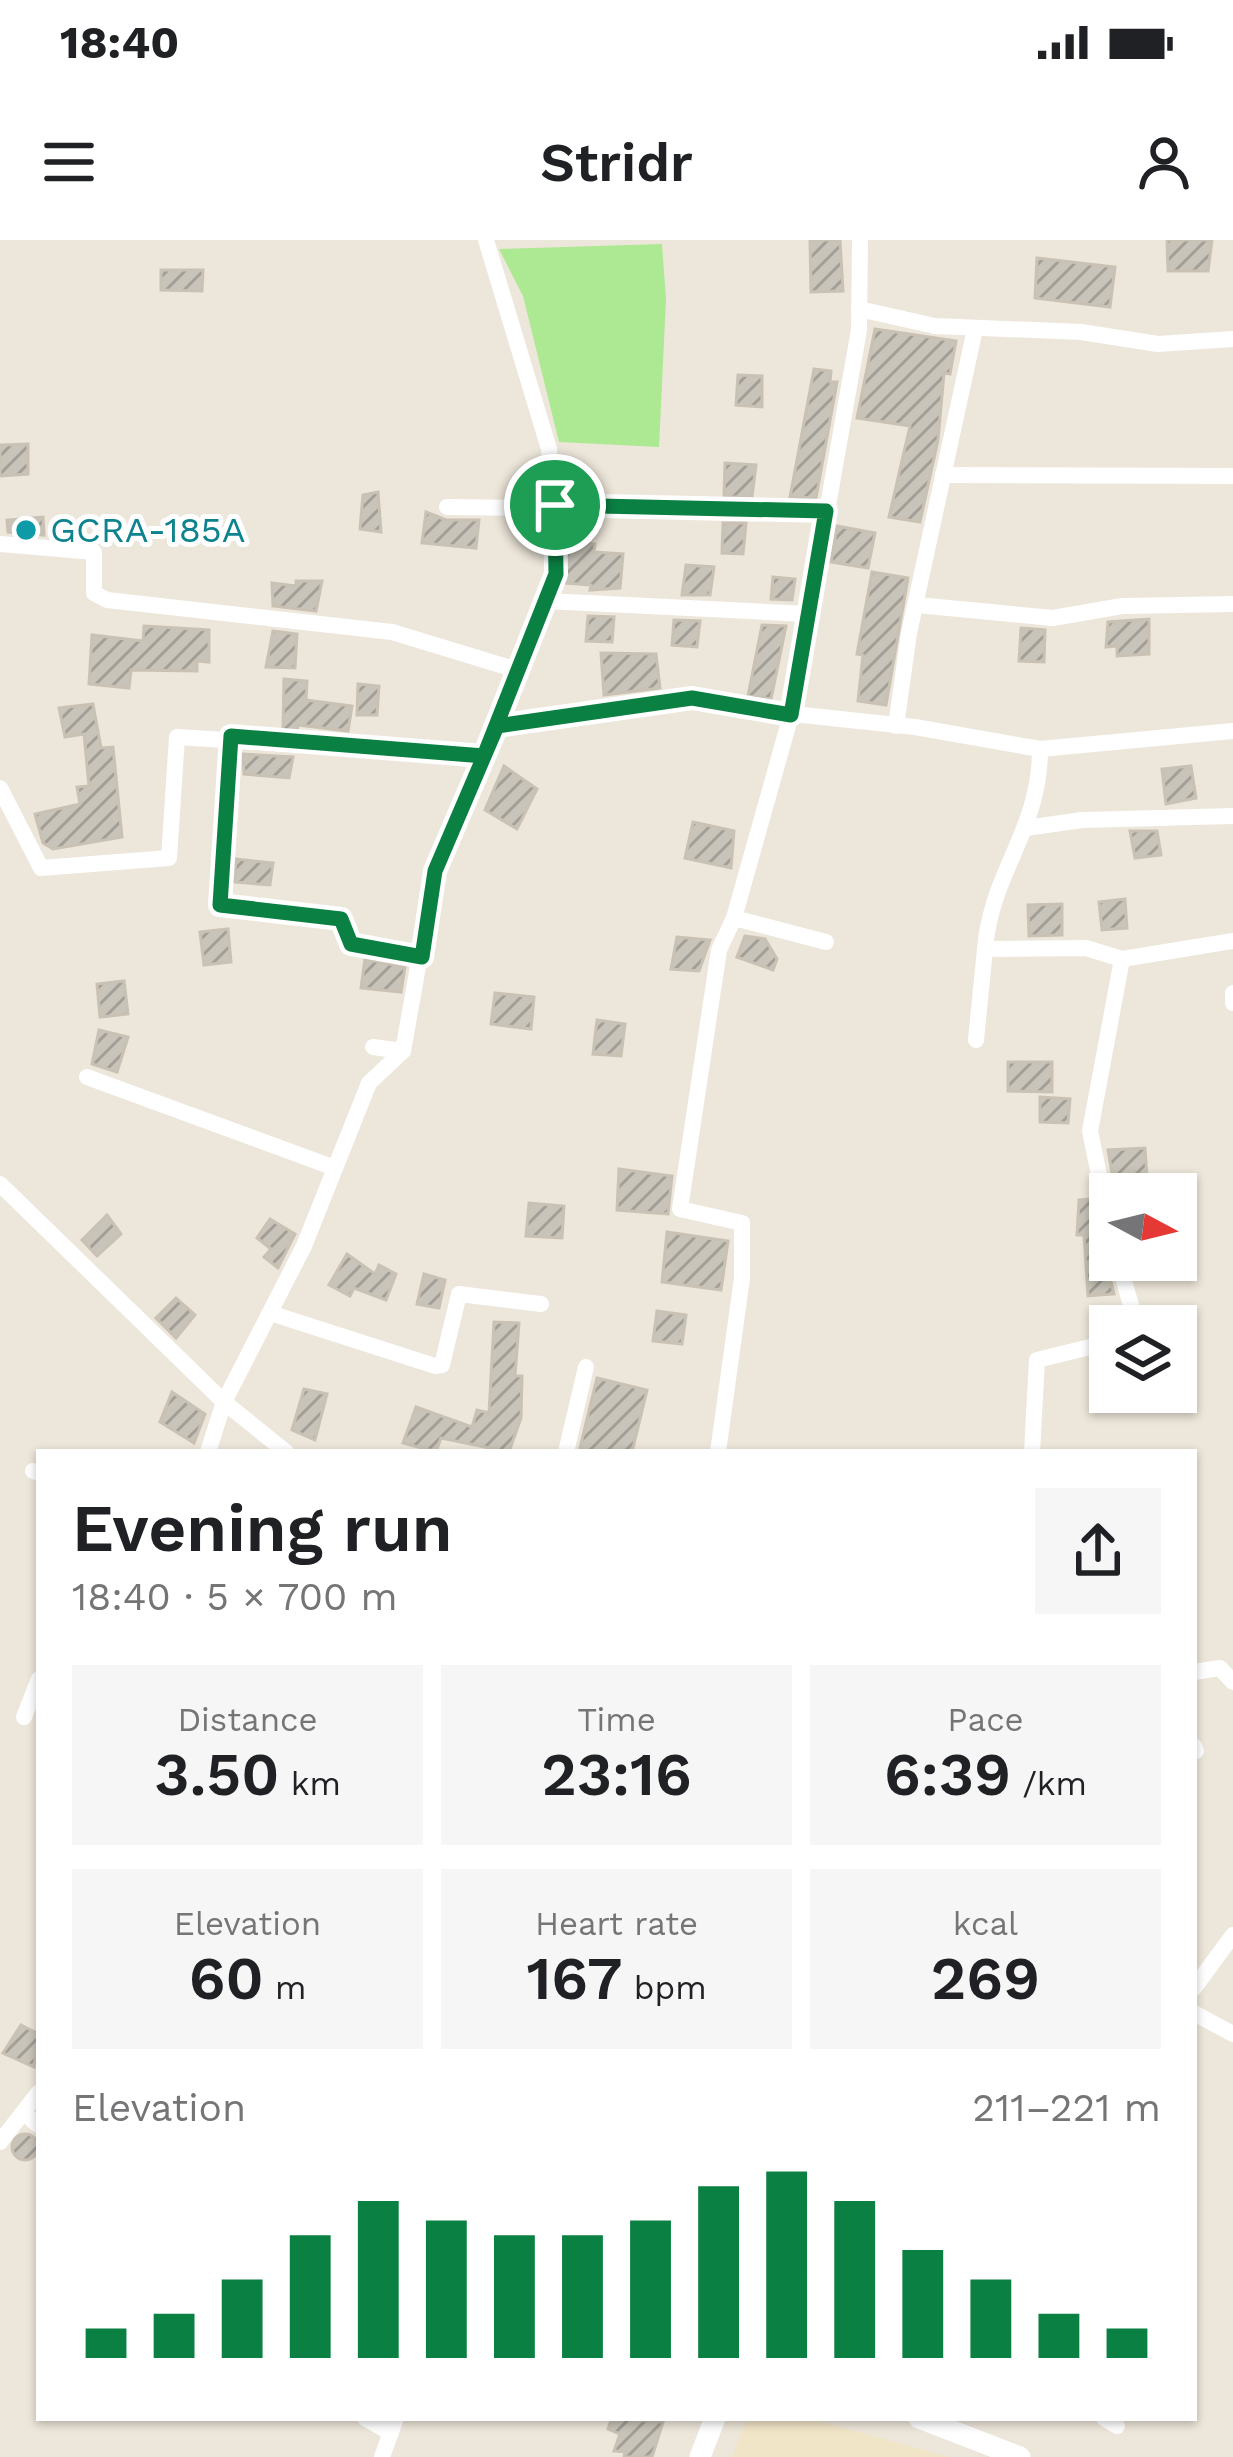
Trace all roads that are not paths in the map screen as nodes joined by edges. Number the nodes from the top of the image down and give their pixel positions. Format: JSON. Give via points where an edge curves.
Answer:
{"nodes":[{"id":1,"x":486,"y":240,"type":"edge"},
{"id":2,"x":860,"y":240,"type":"edge"},
{"id":3,"x":859,"y":309,"type":"junction"},
{"id":4,"x":975,"y":329,"type":"junction"},
{"id":5,"x":1233,"y":339,"type":"edge"},
{"id":6,"x":943,"y":475,"type":"junction"},
{"id":7,"x":1233,"y":476,"type":"edge"},
{"id":8,"x":555,"y":505,"type":"junction"},
{"id":9,"x":447,"y":507,"type":"dead end"},
{"id":10,"x":826,"y":511,"type":"junction"},
{"id":11,"x":0,"y":544,"type":"edge"},
{"id":12,"x":547,"y":601,"type":"junction"},
{"id":13,"x":1233,"y":604,"type":"edge"},
{"id":14,"x":917,"y":605,"type":"junction"},
{"id":15,"x":807,"y":614,"type":"junction"},
{"id":16,"x":520,"y":671,"type":"junction"},
{"id":17,"x":594,"y":712,"type":"junction"},
{"id":18,"x":791,"y":715,"type":"junction"},
{"id":19,"x":497,"y":726,"type":"junction"},
{"id":20,"x":896,"y":726,"type":"junction"},
{"id":21,"x":1233,"y":731,"type":"edge"},
{"id":22,"x":590,"y":735,"type":"dead end"},
{"id":23,"x":231,"y":736,"type":"junction"},
{"id":24,"x":1040,"y":749,"type":"junction"},
{"id":25,"x":484,"y":756,"type":"junction"},
{"id":26,"x":0,"y":788,"type":"edge"},
{"id":27,"x":1233,"y":816,"type":"edge"},
{"id":28,"x":1026,"y":828,"type":"junction"},
{"id":29,"x":734,"y":918,"type":"junction"},
{"id":30,"x":1233,"y":941,"type":"edge"},
{"id":31,"x":826,"y":942,"type":"dead end"},
{"id":32,"x":985,"y":949,"type":"junction"},
{"id":33,"x":422,"y":957,"type":"junction"},
{"id":34,"x":1122,"y":959,"type":"junction"},
{"id":35,"x":1233,"y":993,"type":"edge"},
{"id":36,"x":1233,"y":1003,"type":"edge"},
{"id":37,"x":976,"y":1040,"type":"dead end"},
{"id":38,"x":373,"y":1047,"type":"dead end"},
{"id":39,"x":403,"y":1051,"type":"junction"},
{"id":40,"x":87,"y":1077,"type":"dead end"},
{"id":41,"x":335,"y":1168,"type":"junction"},
{"id":42,"x":1099,"y":1173,"type":"edge"},
{"id":43,"x":0,"y":1184,"type":"edge"},
{"id":44,"x":541,"y":1304,"type":"dead end"},
{"id":45,"x":270,"y":1312,"type":"junction"},
{"id":46,"x":1089,"y":1347,"type":"edge"},
{"id":47,"x":586,"y":1366,"type":"dead end"},
{"id":48,"x":224,"y":1402,"type":"junction"},
{"id":49,"x":209,"y":1449,"type":"edge"},
{"id":50,"x":282,"y":1449,"type":"edge"},
{"id":51,"x":567,"y":1449,"type":"edge"},
{"id":52,"x":718,"y":1449,"type":"edge"},
{"id":53,"x":1032,"y":1449,"type":"edge"},
{"id":54,"x":1197,"y":1672,"type":"edge"},
{"id":55,"x":1233,"y":1682,"type":"edge"},
{"id":56,"x":36,"y":1687,"type":"edge"},
{"id":57,"x":24,"y":1717,"type":"dead end"},
{"id":58,"x":1233,"y":1935,"type":"edge"},
{"id":59,"x":1197,"y":1984,"type":"edge"},
{"id":60,"x":1197,"y":2015,"type":"edge"},
{"id":61,"x":1233,"y":2034,"type":"edge"},
{"id":62,"x":36,"y":2096,"type":"edge"},
{"id":63,"x":24,"y":2113,"type":"junction"},
{"id":64,"x":36,"y":2123,"type":"edge"},
{"id":65,"x":0,"y":2142,"type":"edge"},
{"id":66,"x":714,"y":2421,"type":"edge"},
{"id":67,"x":934,"y":2421,"type":"edge"},
{"id":68,"x":393,"y":2426,"type":"edge"},
{"id":69,"x":382,"y":2457,"type":"edge"},
{"id":70,"x":700,"y":2457,"type":"edge"},
{"id":71,"x":1020,"y":2457,"type":"edge"}],
"edges":[{"from":1,"to":8,"type":"street","via":[[549,449]]},
{"from":2,"to":3,"type":"street"},
{"from":3,"to":4,"type":"street"},
{"from":3,"to":10,"type":"street"},
{"from":4,"to":5,"type":"street","via":[[1158,344]]},
{"from":4,"to":6,"type":"street"},
{"from":6,"to":7,"type":"street"},
{"from":6,"to":14,"type":"street"},
{"from":8,"to":9,"type":"street"},
{"from":8,"to":10,"type":"street"},
{"from":8,"to":12,"type":"street","via":[[556,574]]},
{"from":10,"to":15,"type":"street"},
{"from":11,"to":16,"type":"street","via":[[94,552],[94,593],[107,600],[352,625]]},
{"from":12,"to":15,"type":"street"},
{"from":12,"to":16,"type":"street"},
{"from":13,"to":14,"type":"street","via":[[1122,606],[1053,618]]},
{"from":14,"to":20,"type":"street"},
{"from":15,"to":18,"type":"street"},
{"from":16,"to":19,"type":"street"},
{"from":17,"to":18,"type":"street","via":[[692,698]]},
{"from":17,"to":19,"type":"street"},
{"from":17,"to":22,"type":"street"},
{"from":18,"to":20,"type":"street"},
{"from":18,"to":29,"type":"street"},
{"from":19,"to":25,"type":"street"},
{"from":20,"to":24,"type":"street"},
{"from":21,"to":24,"type":"street"},
{"from":23,"to":25,"type":"street"},
{"from":23,"to":26,"type":"street","via":[[176,737],[169,859],[41,868]]},
{"from":23,"to":33,"type":"street","via":[[220,905],[341,919],[351,944]]},
{"from":24,"to":28,"type":"street","via":[[1040,793]]},
{"from":25,"to":33,"type":"street","via":[[435,871]]},
{"from":27,"to":28,"type":"street"},
{"from":28,"to":32,"type":"street","via":[[988,913]]},
{"from":29,"to":31,"type":"street"},
{"from":29,"to":52,"type":"street","via":[[713,979],[680,1209],[742,1223]]},
{"from":30,"to":34,"type":"street"},
{"from":32,"to":34,"type":"street","via":[[1086,948]]},
{"from":32,"to":37,"type":"street"},
{"from":33,"to":39,"type":"street"},
{"from":34,"to":42,"type":"street","via":[[1090,1131]]},
{"from":35,"to":36,"type":"street"},
{"from":38,"to":39,"type":"street"},
{"from":39,"to":41,"type":"street","via":[[368,1083]]},
{"from":40,"to":41,"type":"street"},
{"from":41,"to":45,"type":"street"},
{"from":43,"to":48,"type":"street"},
{"from":44,"to":45,"type":"street","via":[[459,1294],[442,1365],[435,1366]]},
{"from":45,"to":48,"type":"street"},
{"from":46,"to":53,"type":"street","via":[[1037,1360]]},
{"from":47,"to":51,"type":"street"},
{"from":48,"to":49,"type":"street"},
{"from":48,"to":50,"type":"street"},
{"from":54,"to":55,"type":"street","via":[[1220,1668]]},
{"from":56,"to":57,"type":"street"},
{"from":58,"to":59,"type":"street"},
{"from":60,"to":61,"type":"street"},
{"from":62,"to":63,"type":"street"},
{"from":63,"to":64,"type":"street"},
{"from":63,"to":65,"type":"street"},
{"from":66,"to":70,"type":"main road"},
{"from":67,"to":71,"type":"main road"},
{"from":68,"to":69,"type":"street"}]}
